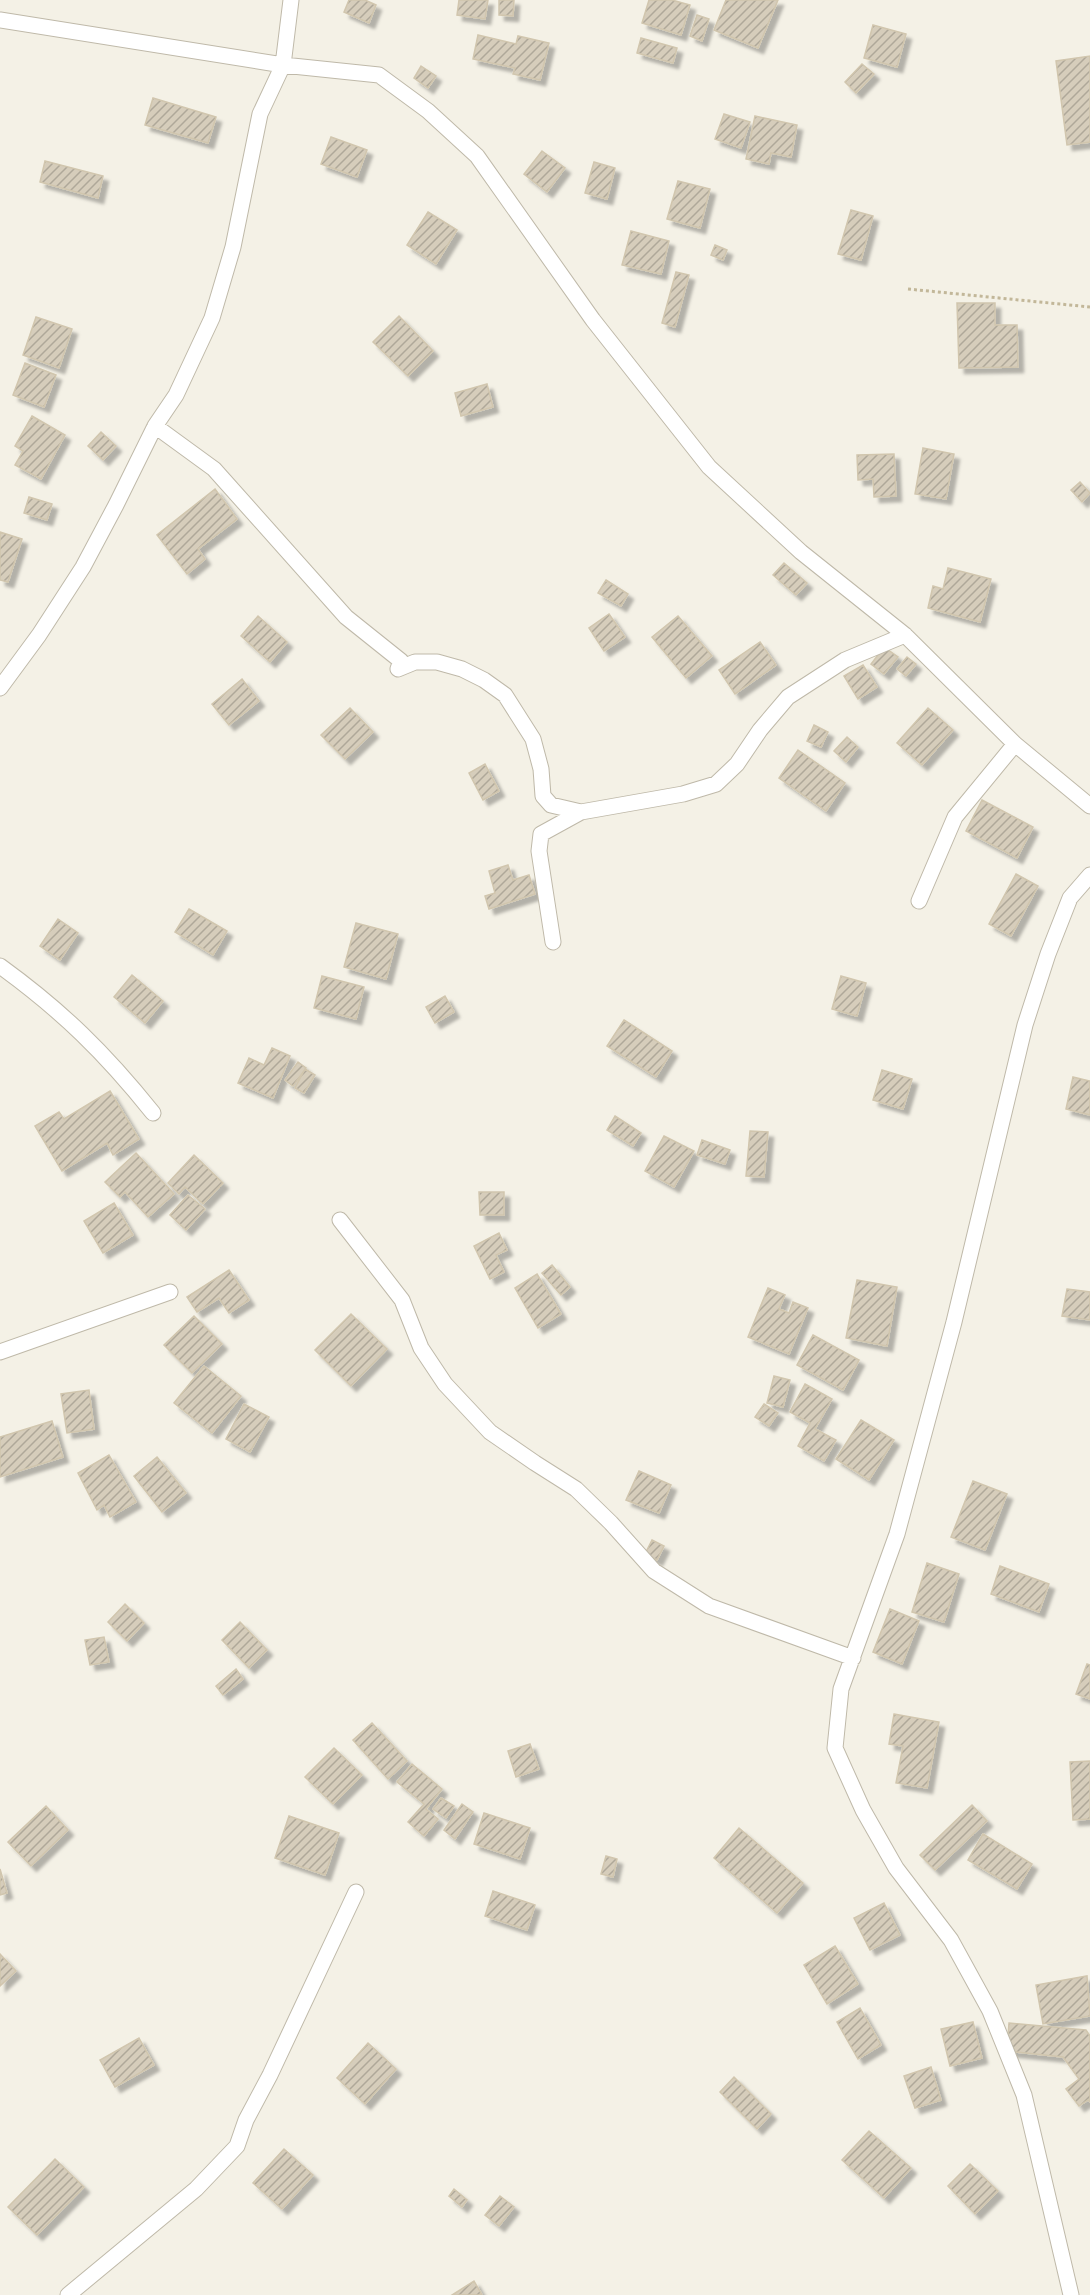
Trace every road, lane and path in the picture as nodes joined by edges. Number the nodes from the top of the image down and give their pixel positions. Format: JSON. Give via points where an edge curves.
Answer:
{"nodes":[{"id":1,"x":291,"y":0,"type":"edge"},
{"id":2,"x":0,"y":20,"type":"edge"},
{"id":3,"x":283,"y":65,"type":"junction"},
{"id":4,"x":908,"y":289,"type":"dead end"},
{"id":5,"x":1090,"y":307,"type":"edge"},
{"id":6,"x":155,"y":426,"type":"junction"},
{"id":7,"x":905,"y":635,"type":"junction"},
{"id":8,"x":0,"y":688,"type":"edge"},
{"id":9,"x":1016,"y":744,"type":"junction"},
{"id":10,"x":1090,"y":806,"type":"edge"},
{"id":11,"x":581,"y":812,"type":"junction"},
{"id":12,"x":1090,"y":875,"type":"edge"},
{"id":13,"x":919,"y":901,"type":"dead end"},
{"id":14,"x":553,"y":942,"type":"dead end"},
{"id":15,"x":0,"y":966,"type":"edge"},
{"id":16,"x":153,"y":1113,"type":"dead end"},
{"id":17,"x":340,"y":1220,"type":"dead end"},
{"id":18,"x":171,"y":1292,"type":"dead end"},
{"id":19,"x":0,"y":1352,"type":"edge"},
{"id":20,"x":853,"y":1658,"type":"junction"},
{"id":21,"x":356,"y":1892,"type":"dead end"},
{"id":22,"x":68,"y":2295,"type":"edge"},
{"id":23,"x":1071,"y":2295,"type":"edge"}],
"edges":[{"from":1,"to":3,"type":"street"},
{"from":2,"to":3,"type":"street"},
{"from":3,"to":6,"type":"street","via":[[260,114],[233,247],[212,318],[176,395]]},
{"from":3,"to":7,"type":"street","via":[[379,75],[428,111],[477,156],[593,320],[709,467],[801,552]]},
{"from":4,"to":5,"type":"path"},
{"from":6,"to":8,"type":"street","via":[[83,567]]},
{"from":6,"to":11,"type":"street","via":[[214,470],[346,617],[401,661],[398,669],[415,662],[437,662],[462,669],[505,695],[533,739],[543,796],[551,805]]},
{"from":7,"to":9,"type":"street"},
{"from":7,"to":11,"type":"street","via":[[845,660],[788,697],[737,764],[716,784],[683,794]]},
{"from":9,"to":10,"type":"street"},
{"from":9,"to":13,"type":"street","via":[[955,817]]},
{"from":11,"to":14,"type":"street","via":[[541,834],[539,851]]},
{"from":12,"to":20,"type":"street","via":[[1070,898],[1025,1025],[957,1311],[906,1501]]},
{"from":15,"to":16,"type":"street","via":[[84,1034]]},
{"from":17,"to":20,"type":"street","via":[[402,1300],[422,1348],[445,1384],[490,1432],[576,1489],[654,1571],[709,1606]]},
{"from":18,"to":19,"type":"street"},
{"from":20,"to":23,"type":"street","via":[[841,1689],[835,1748],[863,1810],[896,1868],[951,1940],[990,2011],[1024,2095]]},
{"from":21,"to":22,"type":"street","via":[[237,2146],[196,2189]]}]}
